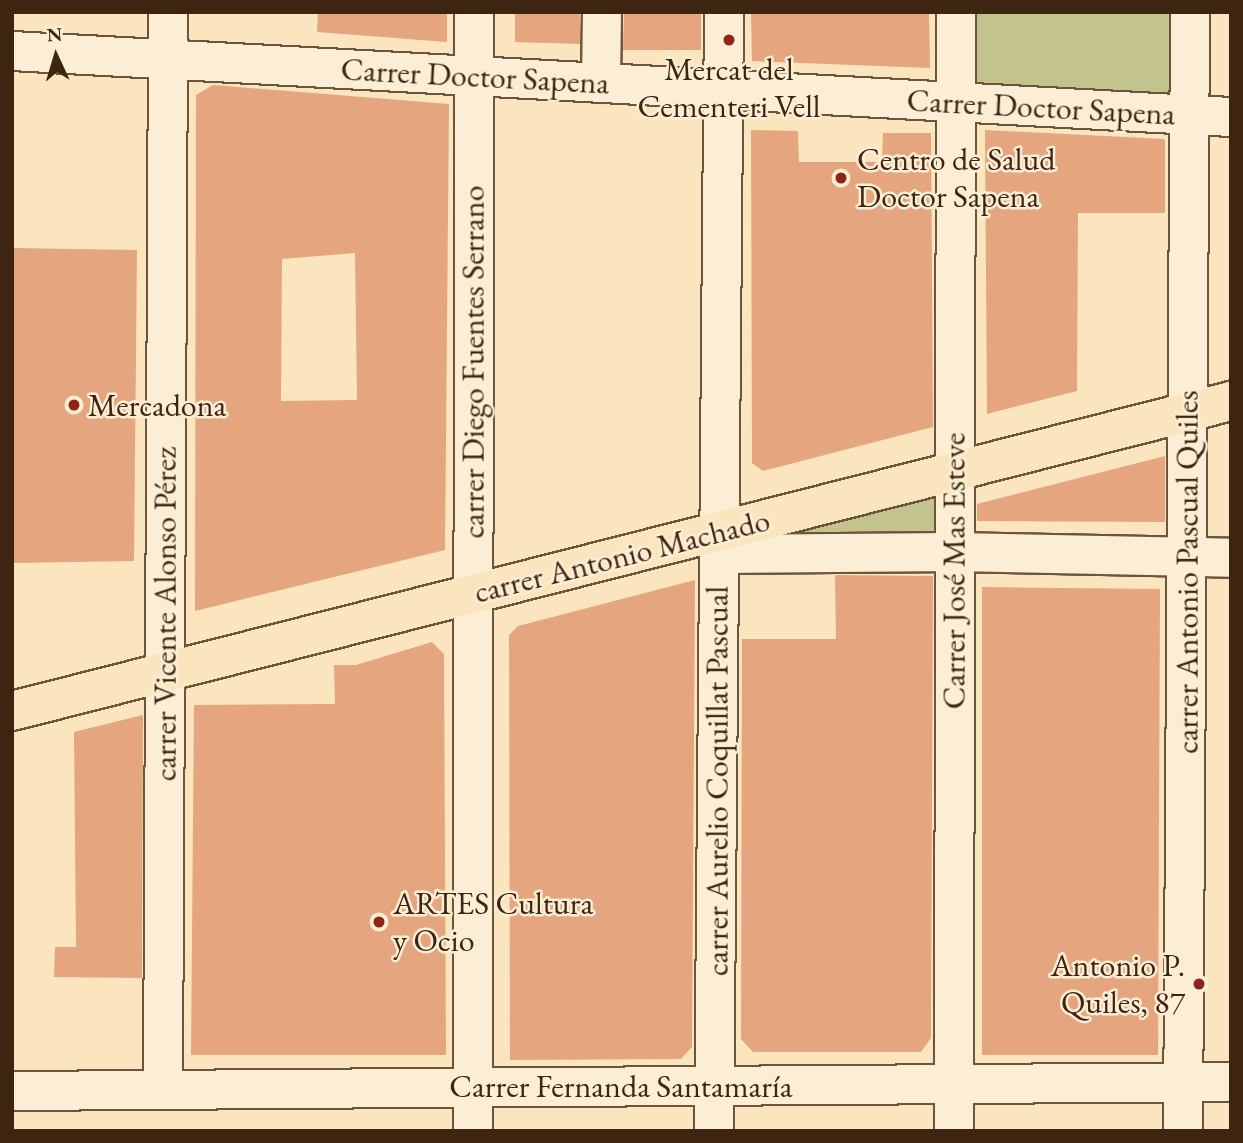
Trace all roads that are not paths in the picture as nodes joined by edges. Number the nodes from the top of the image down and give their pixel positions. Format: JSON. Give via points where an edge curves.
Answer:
{"nodes":[{"id":1,"x":168,"y":12,"type":"edge"},
{"id":2,"x":474,"y":12,"type":"edge"},
{"id":3,"x":601,"y":12,"type":"edge"},
{"id":4,"x":724,"y":12,"type":"edge"},
{"id":5,"x":956,"y":12,"type":"edge"},
{"id":6,"x":1190,"y":12,"type":"edge"},
{"id":7,"x":12,"y":51,"type":"edge"},
{"id":8,"x":167,"y":60,"type":"junction"},
{"id":9,"x":474,"y":76,"type":"junction"},
{"id":10,"x":601,"y":83,"type":"junction"},
{"id":11,"x":724,"y":90,"type":"junction"},
{"id":12,"x":956,"y":102,"type":"junction"},
{"id":13,"x":1189,"y":115,"type":"junction"},
{"id":14,"x":1231,"y":117,"type":"edge"},
{"id":15,"x":1231,"y":401,"type":"edge"},
{"id":16,"x":1188,"y":412,"type":"junction"},
{"id":17,"x":954,"y":472,"type":"junction"},
{"id":18,"x":719,"y":543,"type":"junction"},
{"id":19,"x":954,"y":552,"type":"junction"},
{"id":20,"x":1187,"y":557,"type":"junction"},
{"id":21,"x":1231,"y":558,"type":"edge"},
{"id":22,"x":473,"y":594,"type":"junction"},
{"id":23,"x":164,"y":673,"type":"junction"},
{"id":24,"x":12,"y":711,"type":"edge"},
{"id":25,"x":1231,"y":1082,"type":"edge"},
{"id":26,"x":1184,"y":1083,"type":"junction"},
{"id":27,"x":954,"y":1084,"type":"junction"},
{"id":28,"x":715,"y":1085,"type":"junction"},
{"id":29,"x":473,"y":1086,"type":"junction"},
{"id":30,"x":163,"y":1089,"type":"junction"},
{"id":31,"x":12,"y":1091,"type":"edge"},
{"id":32,"x":473,"y":1131,"type":"edge"},
{"id":33,"x":714,"y":1131,"type":"edge"},
{"id":34,"x":954,"y":1131,"type":"edge"},
{"id":35,"x":1183,"y":1131,"type":"edge"}],
"edges":[{"from":1,"to":8,"type":"street","name":"carrer Vicente Alonso Pérez"},
{"from":2,"to":9,"type":"street","name":"carrer Diego Fuentes Serrano"},
{"from":3,"to":10,"type":"street"},
{"from":4,"to":11,"type":"street","name":"carrer Aurelio Coquillat Pascual"},
{"from":5,"to":12,"type":"street","name":"Carrer José Mas Esteve"},
{"from":6,"to":13,"type":"street","name":"carrer Antonio Pascual Quiles"},
{"from":7,"to":8,"type":"street","name":"Carrer Doctor Sapena"},
{"from":8,"to":9,"type":"street","name":"Carrer Doctor Sapena"},
{"from":8,"to":23,"type":"street","name":"carrer Vicente Alonso Pérez"},
{"from":9,"to":10,"type":"street","name":"Carrer Doctor Sapena"},
{"from":9,"to":22,"type":"street","name":"carrer Diego Fuentes Serrano"},
{"from":10,"to":11,"type":"street","name":"Carrer Doctor Sapena"},
{"from":11,"to":12,"type":"street","name":"Carrer Doctor Sapena"},
{"from":11,"to":18,"type":"street","name":"carrer Aurelio Coquillat Pascual"},
{"from":12,"to":13,"type":"street","name":"Carrer Doctor Sapena"},
{"from":12,"to":17,"type":"street","name":"Carrer José Mas Esteve"},
{"from":13,"to":14,"type":"street","name":"Carrer Doctor Sapena"},
{"from":13,"to":16,"type":"street","name":"carrer Antonio Pascual Quiles"},
{"from":15,"to":16,"type":"main road","name":"carrer Antonio Machado"},
{"from":16,"to":17,"type":"main road","name":"carrer Antonio Machado"},
{"from":16,"to":20,"type":"street","name":"carrer Antonio Pascual Quiles"},
{"from":17,"to":18,"type":"main road","name":"carrer Antonio Machado","via":[[805,510]]},
{"from":17,"to":19,"type":"street","name":"Carrer José Mas Esteve"},
{"from":18,"to":19,"type":"street"},
{"from":18,"to":22,"type":"main road","name":"carrer Antonio Machado"},
{"from":18,"to":28,"type":"street","name":"carrer Aurelio Coquillat Pascual"},
{"from":19,"to":20,"type":"street"},
{"from":19,"to":27,"type":"street","name":"Carrer José Mas Esteve"},
{"from":20,"to":21,"type":"street"},
{"from":20,"to":26,"type":"street","name":"carrer Antonio Pascual Quiles"},
{"from":22,"to":23,"type":"main road","name":"carrer Antonio Machado"},
{"from":22,"to":29,"type":"street","name":"carrer Diego Fuentes Serrano"},
{"from":23,"to":24,"type":"main road","name":"carrer Antonio Machado"},
{"from":23,"to":30,"type":"street","name":"carrer Vicente Alonso Pérez"},
{"from":25,"to":26,"type":"street","name":"Carrer Fernanda Santamaría"},
{"from":26,"to":27,"type":"street","name":"Carrer Fernanda Santamaría"},
{"from":26,"to":35,"type":"street","name":"carrer Antonio Pascual Quiles"},
{"from":27,"to":28,"type":"street","name":"Carrer Fernanda Santamaría"},
{"from":27,"to":34,"type":"street","name":"Carrer José Mas Esteve"},
{"from":28,"to":29,"type":"street","name":"Carrer Fernanda Santamaría"},
{"from":28,"to":33,"type":"street","name":"carrer Aurelio Coquillat Pascual"},
{"from":29,"to":30,"type":"street","name":"Carrer Fernanda Santamaría"},
{"from":29,"to":32,"type":"street","name":"carrer Diego Fuentes Serrano"},
{"from":30,"to":31,"type":"street","name":"Carrer Fernanda Santamaría"}]}
